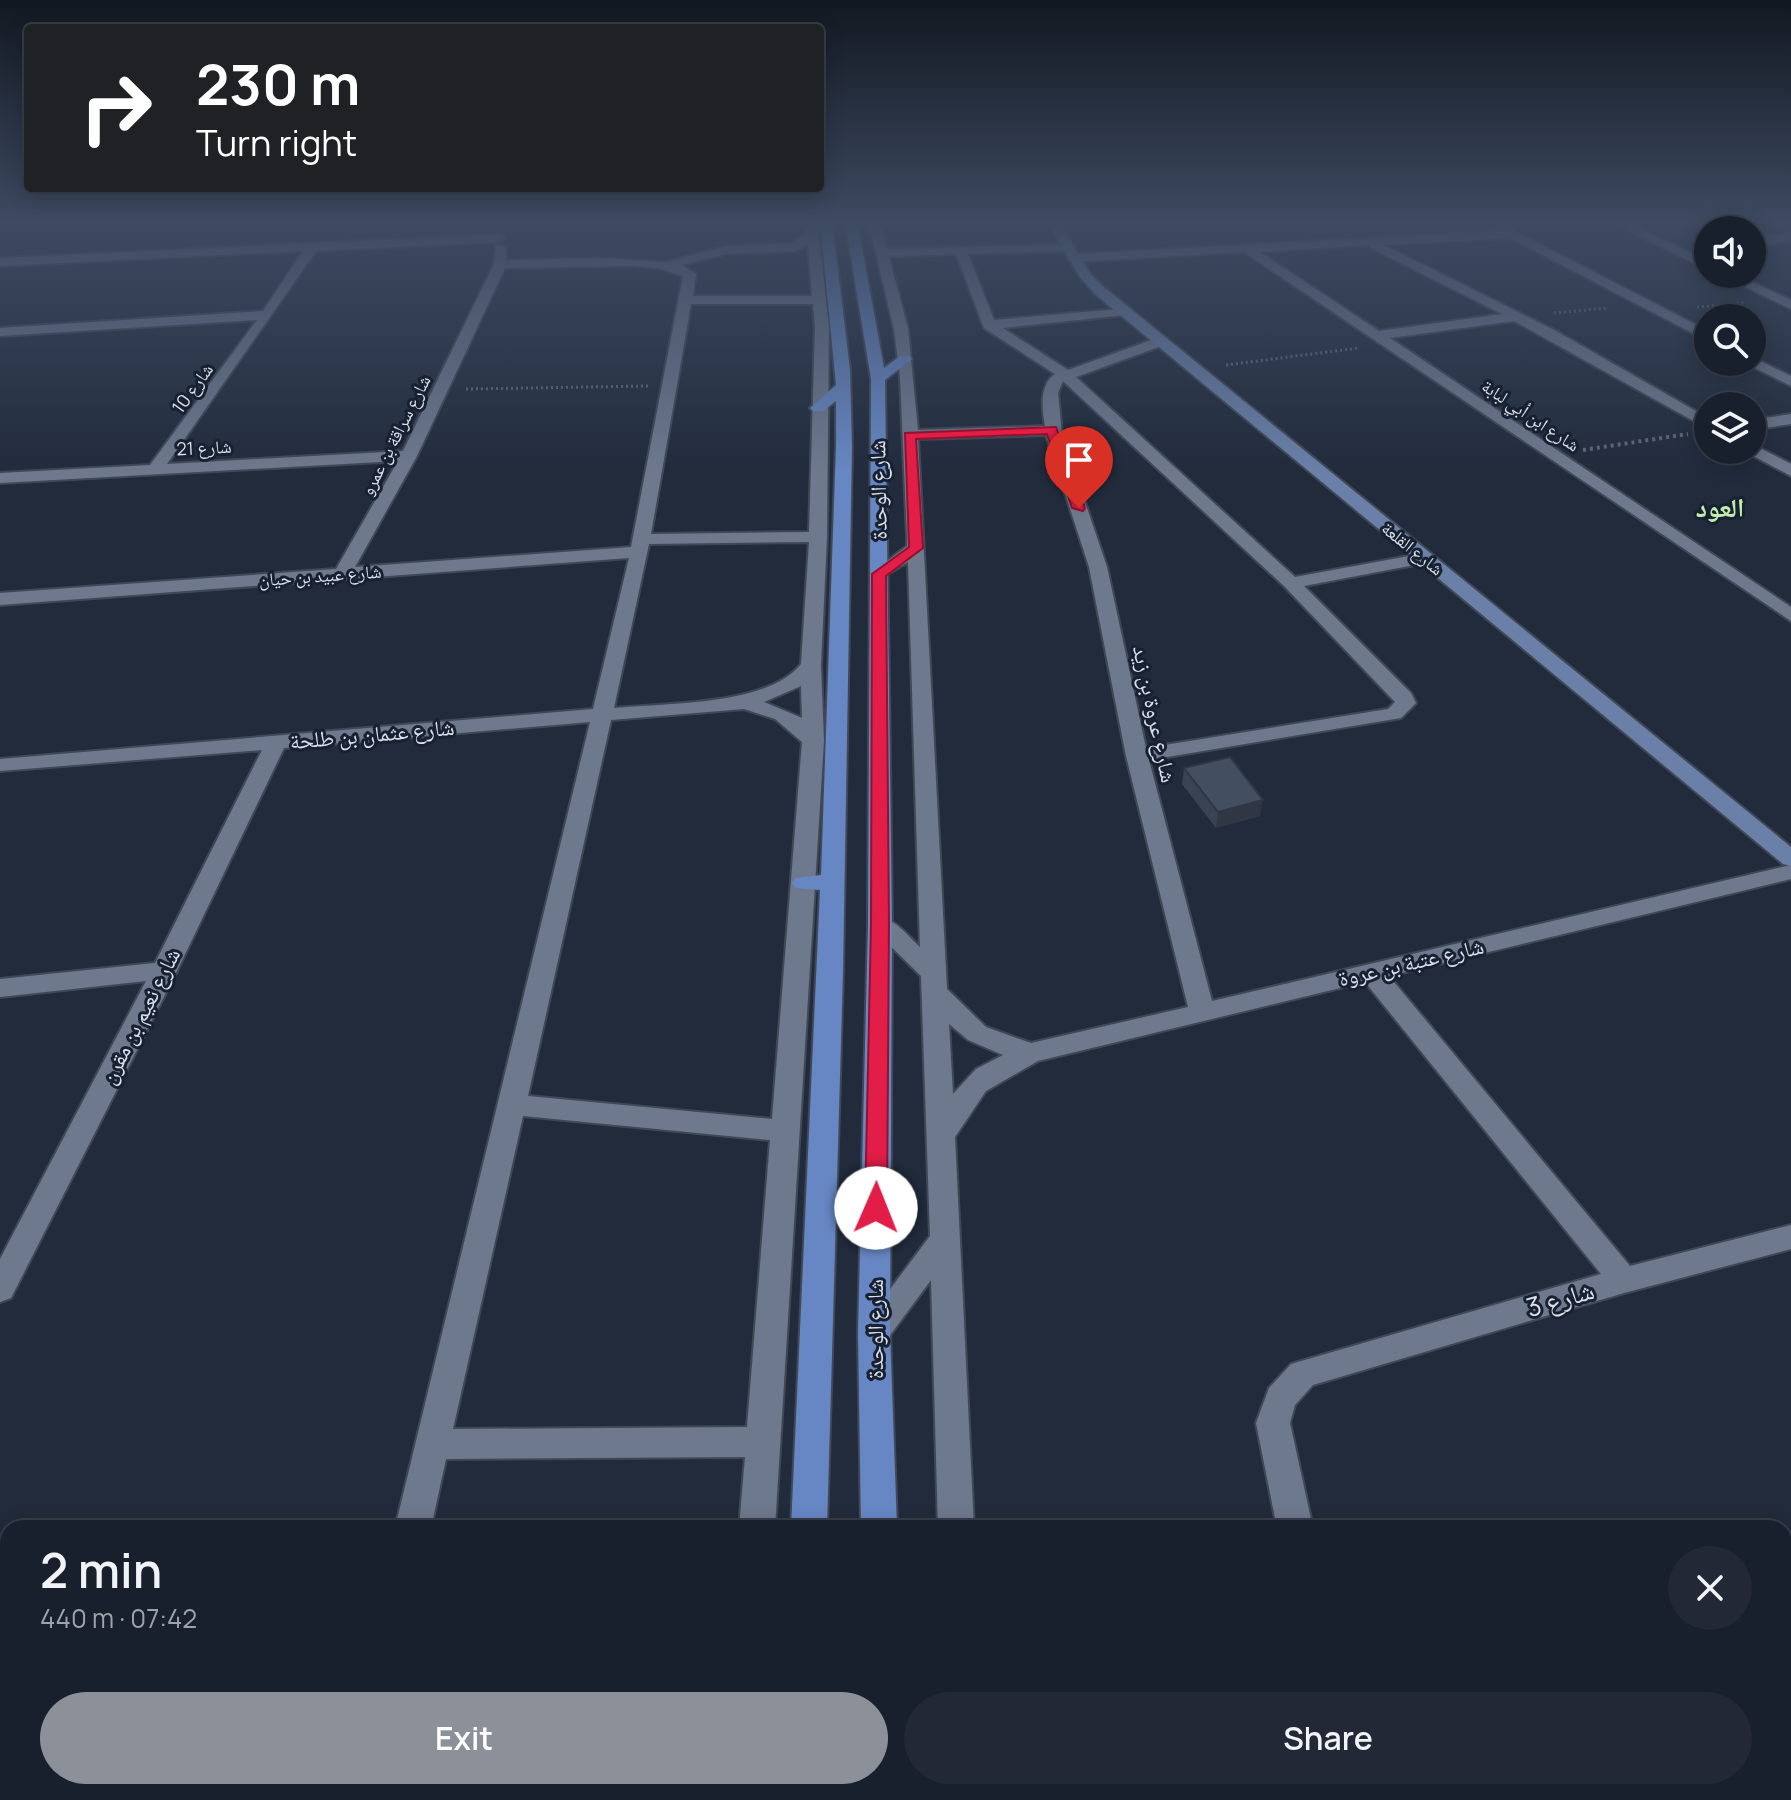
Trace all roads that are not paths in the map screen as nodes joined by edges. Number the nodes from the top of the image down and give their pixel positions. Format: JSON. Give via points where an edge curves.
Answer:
{"nodes":[{"id":1,"x":274,"y":305,"type":"edge"},
{"id":2,"x":481,"y":305,"type":"edge"},
{"id":3,"x":687,"y":305,"type":"edge"},
{"id":4,"x":820,"y":305,"type":"edge"},
{"id":5,"x":832,"y":305,"type":"edge"},
{"id":6,"x":867,"y":305,"type":"edge"},
{"id":7,"x":894,"y":305,"type":"edge"},
{"id":8,"x":981,"y":305,"type":"edge"},
{"id":9,"x":1118,"y":305,"type":"edge"},
{"id":10,"x":1331,"y":305,"type":"edge"},
{"id":11,"x":1490,"y":305,"type":"edge"},
{"id":12,"x":1648,"y":305,"type":"edge"},
{"id":13,"x":1125,"y":311,"type":"junction"},
{"id":14,"x":267,"y":315,"type":"junction"},
{"id":15,"x":1513,"y":317,"type":"junction"},
{"id":16,"x":989,"y":325,"type":"junction"},
{"id":17,"x":1694,"y":329,"type":"edge"},
{"id":18,"x":7,"y":332,"type":"edge"},
{"id":19,"x":1383,"y":340,"type":"junction"},
{"id":20,"x":1162,"y":341,"type":"junction"},
{"id":21,"x":0,"y":350,"type":"edge"},
{"id":22,"x":905,"y":359,"type":"junction"},
{"id":23,"x":1766,"y":369,"type":"edge"},
{"id":24,"x":1064,"y":374,"type":"junction"},
{"id":25,"x":878,"y":379,"type":"junction"},
{"id":26,"x":1791,"y":382,"type":"edge"},
{"id":27,"x":843,"y":387,"type":"junction"},
{"id":28,"x":818,"y":408,"type":"junction"},
{"id":29,"x":1694,"y":416,"type":"edge"},
{"id":30,"x":1791,"y":419,"type":"edge"},
{"id":31,"x":1766,"y":423,"type":"edge"},
{"id":32,"x":1051,"y":430,"type":"junction"},
{"id":33,"x":910,"y":435,"type":"junction"},
{"id":34,"x":409,"y":456,"type":"junction"},
{"id":35,"x":1766,"y":457,"type":"edge"},
{"id":36,"x":155,"y":470,"type":"junction"},
{"id":37,"x":1791,"y":471,"type":"edge"},
{"id":38,"x":0,"y":478,"type":"edge"},
{"id":39,"x":818,"y":537,"type":"junction"},
{"id":40,"x":640,"y":545,"type":"junction"},
{"id":41,"x":916,"y":548,"type":"junction"},
{"id":42,"x":1425,"y":558,"type":"junction"},
{"id":43,"x":343,"y":573,"type":"junction"},
{"id":44,"x":879,"y":574,"type":"junction"},
{"id":45,"x":1291,"y":583,"type":"junction"},
{"id":46,"x":0,"y":599,"type":"edge"},
{"id":47,"x":1791,"y":615,"type":"edge"},
{"id":48,"x":811,"y":665,"type":"junction"},
{"id":49,"x":744,"y":703,"type":"junction"},
{"id":50,"x":602,"y":714,"type":"junction"},
{"id":51,"x":813,"y":741,"type":"junction"},
{"id":52,"x":276,"y":742,"type":"junction"},
{"id":53,"x":1137,"y":756,"type":"junction"},
{"id":54,"x":0,"y":765,"type":"edge"},
{"id":55,"x":1791,"y":859,"type":"edge"},
{"id":56,"x":1791,"y":872,"type":"edge"},
{"id":57,"x":832,"y":882,"type":"junction"},
{"id":58,"x":804,"y":883,"type":"junction"},
{"id":59,"x":880,"y":924,"type":"junction"},
{"id":60,"x":164,"y":971,"type":"junction"},
{"id":61,"x":1370,"y":971,"type":"junction"},
{"id":62,"x":935,"y":983,"type":"junction"},
{"id":63,"x":0,"y":988,"type":"edge"},
{"id":64,"x":1202,"y":1012,"type":"junction"},
{"id":65,"x":1031,"y":1053,"type":"junction"},
{"id":66,"x":512,"y":1105,"type":"junction"},
{"id":67,"x":785,"y":1131,"type":"junction"},
{"id":68,"x":941,"y":1136,"type":"junction"},
{"id":69,"x":1791,"y":1237,"type":"edge"},
{"id":70,"x":945,"y":1239,"type":"junction"},
{"id":71,"x":1624,"y":1280,"type":"junction"},
{"id":72,"x":0,"y":1289,"type":"edge"},
{"id":73,"x":874,"y":1332,"type":"junction"},
{"id":74,"x":763,"y":1442,"type":"junction"},
{"id":75,"x":433,"y":1444,"type":"junction"},
{"id":76,"x":415,"y":1520,"type":"edge"},
{"id":77,"x":758,"y":1520,"type":"edge"},
{"id":78,"x":809,"y":1520,"type":"edge"},
{"id":79,"x":879,"y":1520,"type":"edge"},
{"id":80,"x":956,"y":1520,"type":"edge"},
{"id":81,"x":1293,"y":1520,"type":"edge"}],
"edges":[{"from":1,"to":14,"type":"street","name":"شارع 10"},
{"from":2,"to":34,"type":"street","name":"شارع سراقة بن عمرو"},
{"from":3,"to":40,"type":"street"},
{"from":4,"to":28,"type":"street"},
{"from":5,"to":27,"type":"main road","name":"شارع الوحدة"},
{"from":6,"to":25,"type":"main road","name":"شارع الوحدة"},
{"from":7,"to":22,"type":"street"},
{"from":8,"to":16,"type":"street"},
{"from":9,"to":13,"type":"street","name":"شارع القلعة"},
{"from":10,"to":19,"type":"street","name":"شارع ابن أبي لبابة"},
{"from":11,"to":15,"type":"street"},
{"from":12,"to":17,"type":"street"},
{"from":13,"to":16,"type":"street"},
{"from":13,"to":20,"type":"street","name":"شارع القلعة"},
{"from":14,"to":18,"type":"street"},
{"from":14,"to":36,"type":"street","name":"شارع 10"},
{"from":15,"to":19,"type":"street"},
{"from":15,"to":29,"type":"street"},
{"from":16,"to":24,"type":"street"},
{"from":18,"to":21,"type":"street"},
{"from":19,"to":47,"type":"street","name":"شارع ابن أبي لبابة"},
{"from":20,"to":24,"type":"street"},
{"from":20,"to":42,"type":"street","name":"شارع القلعة"},
{"from":22,"to":25,"type":"main road"},
{"from":22,"to":33,"type":"street"},
{"from":23,"to":26,"type":"street"},
{"from":24,"to":32,"type":"street","name":"شارع عروة بن زيد","via":[[1050,390]]},
{"from":24,"to":45,"type":"street"},
{"from":25,"to":44,"type":"main road","name":"شارع الوحدة"},
{"from":27,"to":28,"type":"main road"},
{"from":27,"to":57,"type":"main road","name":"شارع الوحدة"},
{"from":28,"to":39,"type":"street"},
{"from":30,"to":31,"type":"street"},
{"from":32,"to":33,"type":"street"},
{"from":32,"to":53,"type":"street","name":"شارع عروة بن زيد","via":[[1100,573]]},
{"from":33,"to":41,"type":"street"},
{"from":34,"to":36,"type":"street","name":"شارع 21"},
{"from":34,"to":43,"type":"street","name":"شارع سراقة بن عمرو"},
{"from":35,"to":37,"type":"street"},
{"from":36,"to":38,"type":"street","name":"شارع 21"},
{"from":39,"to":40,"type":"street","name":"شارع عبيد بن حيان"},
{"from":39,"to":48,"type":"street"},
{"from":40,"to":43,"type":"street","name":"شارع عبيد بن حيان"},
{"from":40,"to":50,"type":"street"},
{"from":41,"to":44,"type":"street"},
{"from":41,"to":62,"type":"street"},
{"from":42,"to":45,"type":"street"},
{"from":42,"to":55,"type":"street","name":"شارع القلعة"},
{"from":43,"to":46,"type":"street","name":"شارع عبيد بن حيان"},
{"from":44,"to":59,"type":"main road","name":"شارع الوحدة"},
{"from":45,"to":53,"type":"street","via":[[1404,697],[1401,710]]},
{"from":48,"to":49,"type":"street","name":"شارع عثمان بن طلحة","via":[[800,679]]},
{"from":48,"to":51,"type":"street"},
{"from":49,"to":50,"type":"street","name":"شارع عثمان بن طلحة"},
{"from":49,"to":51,"type":"street","name":"شارع عثمان بن طلحة","via":[[779,711],[801,724]]},
{"from":50,"to":52,"type":"street","name":"شارع عثمان بن طلحة"},
{"from":50,"to":66,"type":"street"},
{"from":51,"to":58,"type":"street"},
{"from":52,"to":54,"type":"street","name":"شارع عثمان بن طلحة"},
{"from":52,"to":60,"type":"street","name":"شارع نعيم بن مقرن"},
{"from":53,"to":64,"type":"street","name":"شارع عروة بن زيد"},
{"from":56,"to":61,"type":"street","name":"شارع عتبة بن عروة"},
{"from":57,"to":58,"type":"main road"},
{"from":57,"to":78,"type":"main road","name":"شارع الوحدة"},
{"from":58,"to":67,"type":"street"},
{"from":59,"to":62,"type":"street","name":"شارع عتبة بن عروة"},
{"from":59,"to":73,"type":"main road","name":"شارع الوحدة"},
{"from":60,"to":63,"type":"street"},
{"from":60,"to":72,"type":"street","name":"شارع نعيم بن مقرن"},
{"from":61,"to":64,"type":"street","name":"شارع عتبة بن عروة"},
{"from":61,"to":71,"type":"street"},
{"from":62,"to":65,"type":"street","name":"شارع عتبة بن عروة","via":[[965,1027],[988,1042]]},
{"from":62,"to":68,"type":"street"},
{"from":64,"to":65,"type":"street","name":"شارع عتبة بن عروة"},
{"from":65,"to":68,"type":"street","name":"شارع عتبة بن عروة","via":[[986,1074],[967,1090]]},
{"from":66,"to":67,"type":"street"},
{"from":66,"to":75,"type":"street"},
{"from":67,"to":74,"type":"street"},
{"from":68,"to":70,"type":"street"},
{"from":69,"to":71,"type":"street","name":"شارع 3"},
{"from":70,"to":73,"type":"street"},
{"from":70,"to":80,"type":"street"},
{"from":71,"to":81,"type":"street","name":"شارع 3","via":[[1302,1374],[1281,1398],[1273,1423]]},
{"from":73,"to":79,"type":"main road","name":"شارع الوحدة"},
{"from":74,"to":75,"type":"street"},
{"from":74,"to":77,"type":"street"},
{"from":75,"to":76,"type":"street"}]}
